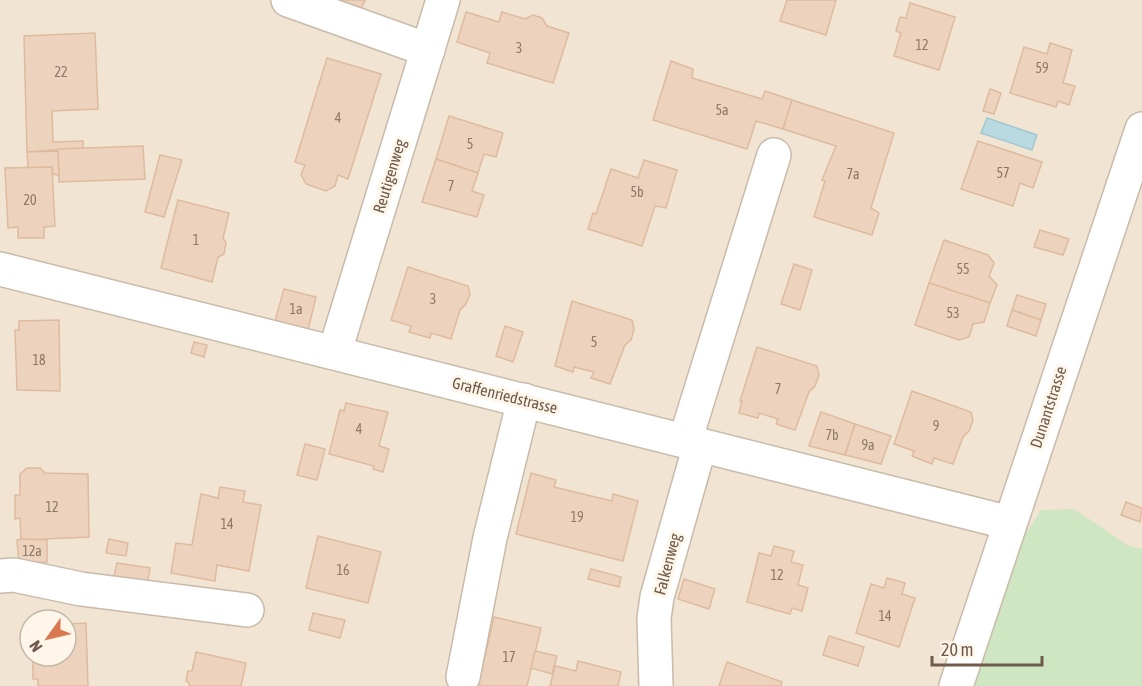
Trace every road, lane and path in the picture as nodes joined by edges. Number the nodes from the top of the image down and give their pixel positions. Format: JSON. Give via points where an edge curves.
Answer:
{"nodes":[{"id":1,"x":288,"y":0,"type":"edge"},
{"id":2,"x":443,"y":0,"type":"edge"},
{"id":3,"x":428,"y":50,"type":"junction"},
{"id":4,"x":1142,"y":129,"type":"edge"},
{"id":5,"x":774,"y":155,"type":"dead end"},
{"id":6,"x":0,"y":269,"type":"edge"},
{"id":7,"x":335,"y":351,"type":"junction"},
{"id":8,"x":524,"y":400,"type":"junction"},
{"id":9,"x":692,"y":443,"type":"junction"},
{"id":10,"x":1010,"y":523,"type":"junction"},
{"id":11,"x":0,"y":576,"type":"edge"},
{"id":12,"x":247,"y":610,"type":"dead end"},
{"id":13,"x":463,"y":676,"type":"dead end"},
{"id":14,"x":656,"y":686,"type":"edge"},
{"id":15,"x":956,"y":686,"type":"edge"}],
"edges":[{"from":1,"to":3,"type":"street"},
{"from":2,"to":3,"type":"street","name":"Reutigenweg"},
{"from":3,"to":7,"type":"street","name":"Reutigenweg"},
{"from":4,"to":10,"type":"street","name":"Dunantstrasse"},
{"from":5,"to":9,"type":"street","name":"Falkenweg"},
{"from":6,"to":7,"type":"street","name":"Graffenriedstrasse"},
{"from":7,"to":8,"type":"street","name":"Graffenriedstrasse"},
{"from":8,"to":9,"type":"street","name":"Graffenriedstrasse"},
{"from":8,"to":13,"type":"street","via":[[490,538]]},
{"from":9,"to":10,"type":"street","name":"Graffenriedstrasse"},
{"from":9,"to":14,"type":"street","name":"Falkenweg","via":[[657,597]]},
{"from":10,"to":15,"type":"street","name":"Dunantstrasse"},
{"from":11,"to":12,"type":"street"}]}
